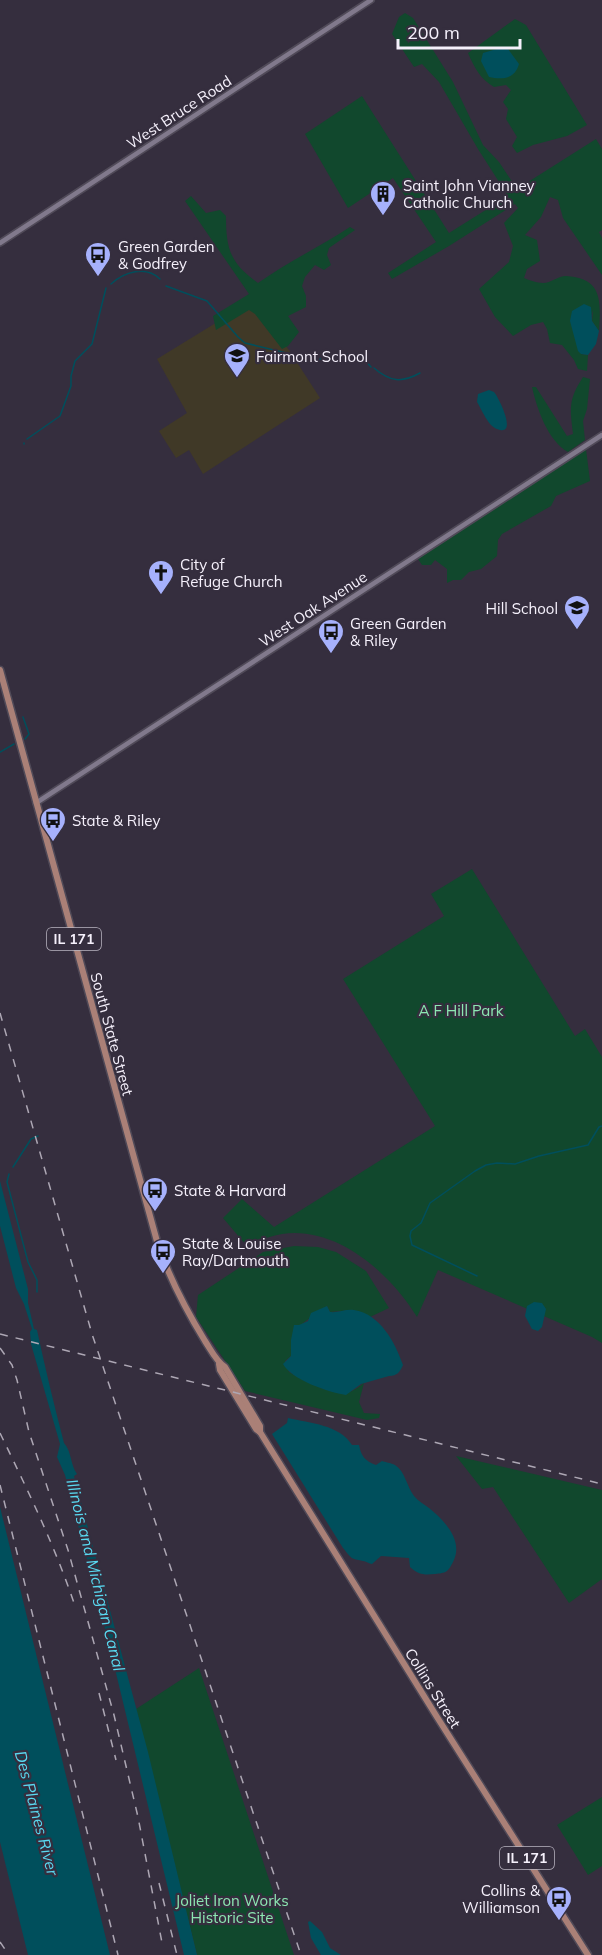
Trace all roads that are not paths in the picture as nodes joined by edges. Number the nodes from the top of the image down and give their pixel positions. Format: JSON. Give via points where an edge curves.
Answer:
{"nodes":[{"id":1,"x":371,"y":0,"type":"edge"},
{"id":2,"x":0,"y":243,"type":"edge"},
{"id":3,"x":602,"y":435,"type":"edge"},
{"id":4,"x":0,"y":670,"type":"edge"},
{"id":5,"x":36,"y":803,"type":"junction"},
{"id":6,"x":179,"y":1297,"type":"joint"},
{"id":7,"x":588,"y":1955,"type":"edge"}],
"edges":[{"from":1,"to":2,"type":"street","name":"West Bruce Road"},
{"from":3,"to":5,"type":"street","name":"West Oak Avenue"},
{"from":4,"to":5,"type":"main road","name":"South State Street","number":"IL 171"},
{"from":5,"to":6,"type":"main road","name":"South State Street","number":"IL 171","via":[[155,1234]]},
{"from":6,"to":7,"type":"main road","name":"Collins Street","number":"IL 171","via":[[255,1429]]}]}
